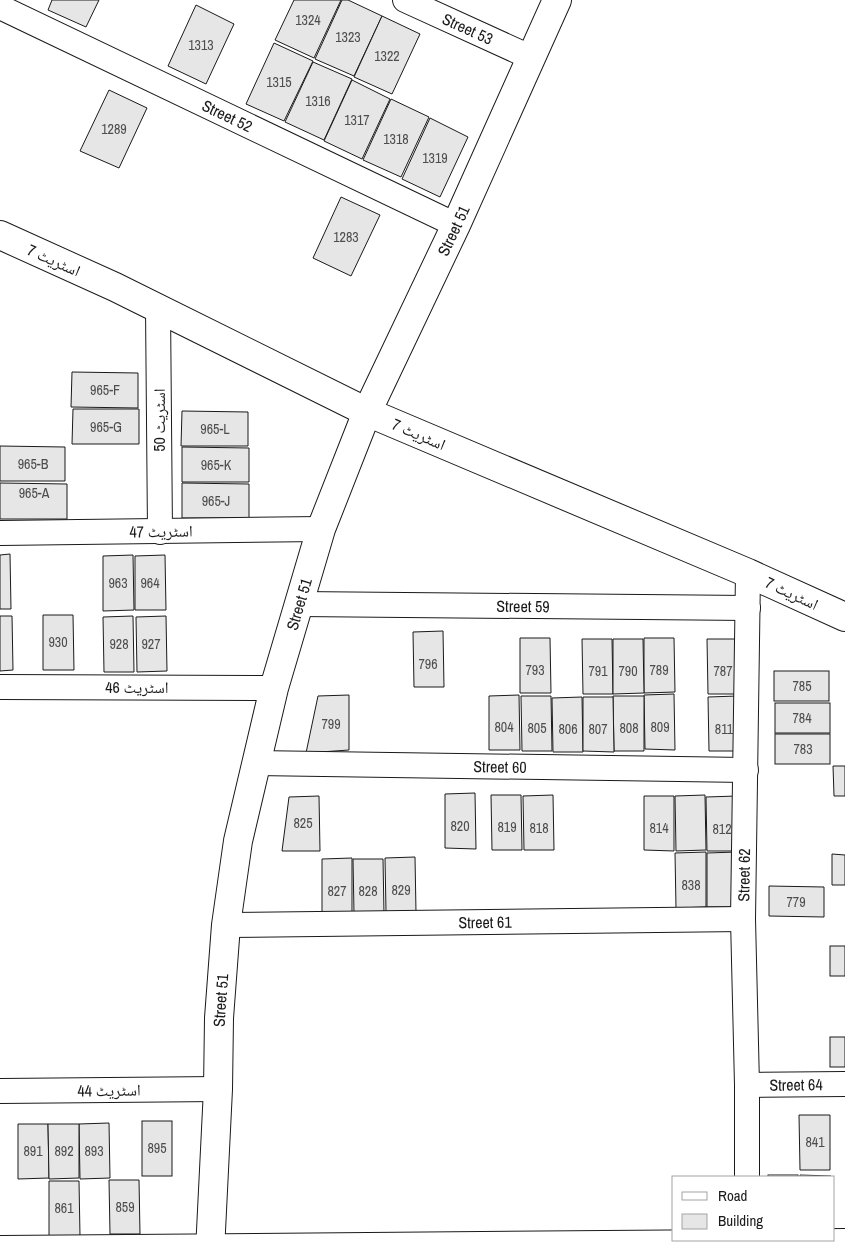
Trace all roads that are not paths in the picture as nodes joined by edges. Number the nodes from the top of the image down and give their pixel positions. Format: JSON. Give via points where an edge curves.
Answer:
{"nodes":[{"id":1,"x":405,"y":0,"type":"edge"},
{"id":2,"x":557,"y":0,"type":"edge"},
{"id":3,"x":5,"y":11,"type":"edge"},
{"id":4,"x":530,"y":57,"type":"junction"},
{"id":5,"x":456,"y":225,"type":"junction"},
{"id":6,"x":0,"y":235,"type":"edge"},
{"id":7,"x":158,"y":308,"type":"junction"},
{"id":8,"x":367,"y":412,"type":"junction"},
{"id":9,"x":321,"y":530,"type":"junction"},
{"id":10,"x":160,"y":532,"type":"junction"},
{"id":11,"x":0,"y":533,"type":"edge"},
{"id":12,"x":748,"y":573,"type":"junction"},
{"id":13,"x":299,"y":604,"type":"junction"},
{"id":14,"x":748,"y":608,"type":"junction"},
{"id":15,"x":845,"y":617,"type":"edge"},
{"id":16,"x":0,"y":687,"type":"edge"},
{"id":17,"x":274,"y":688,"type":"junction"},
{"id":18,"x":255,"y":763,"type":"junction"},
{"id":19,"x":746,"y":770,"type":"junction"},
{"id":20,"x":743,"y":919,"type":"junction"},
{"id":21,"x":226,"y":925,"type":"junction"},
{"id":22,"x":845,"y":1084,"type":"edge"},
{"id":23,"x":747,"y":1086,"type":"junction"},
{"id":24,"x":218,"y":1089,"type":"junction"},
{"id":25,"x":0,"y":1091,"type":"edge"},
{"id":26,"x":746,"y":1176,"type":"edge"},
{"id":27,"x":679,"y":1241,"type":"edge"},
{"id":28,"x":0,"y":1248,"type":"edge"},
{"id":29,"x":210,"y":1248,"type":"edge"}],
"edges":[{"from":1,"to":4,"type":"street","name":"Street 53"},
{"from":2,"to":4,"type":"street","name":"Street 51"},
{"from":3,"to":5,"type":"street","name":"Street 52"},
{"from":4,"to":5,"type":"street","name":"Street 51"},
{"from":5,"to":8,"type":"street","name":"Street 51"},
{"from":6,"to":7,"type":"street","name":"اسٹریٹ 7"},
{"from":7,"to":8,"type":"street","name":"اسٹریٹ 7"},
{"from":7,"to":10,"type":"street","name":"اسٹریٹ 50"},
{"from":8,"to":9,"type":"street","name":"Street 51"},
{"from":8,"to":12,"type":"street","name":"اسٹریٹ 7"},
{"from":9,"to":10,"type":"street","name":"اسٹریٹ 47"},
{"from":9,"to":13,"type":"street","name":"Street 51"},
{"from":10,"to":11,"type":"street","name":"اسٹریٹ 47"},
{"from":12,"to":14,"type":"street","name":"Street 62"},
{"from":12,"to":15,"type":"street","name":"اسٹریٹ 7"},
{"from":13,"to":14,"type":"street","name":"Street 59"},
{"from":13,"to":17,"type":"street","name":"Street 51"},
{"from":14,"to":19,"type":"street","name":"Street 62"},
{"from":16,"to":17,"type":"street","name":"اسٹریٹ 46"},
{"from":17,"to":18,"type":"street","name":"Street 51"},
{"from":18,"to":19,"type":"street","name":"Street 60"},
{"from":18,"to":21,"type":"street","name":"Street 51","via":[[238,841]]},
{"from":19,"to":20,"type":"street","name":"Street 62"},
{"from":20,"to":21,"type":"street","name":"Street 61"},
{"from":20,"to":23,"type":"street","name":"Street 62"},
{"from":21,"to":24,"type":"street","name":"Street 51"},
{"from":22,"to":23,"type":"street","name":"Street 64"},
{"from":23,"to":26,"type":"street","name":"Street 62"},
{"from":24,"to":25,"type":"street","name":"اسٹریٹ 44"},
{"from":24,"to":29,"type":"street","name":"Street 51"},
{"from":27,"to":29,"type":"street"},
{"from":28,"to":29,"type":"street"}]}
